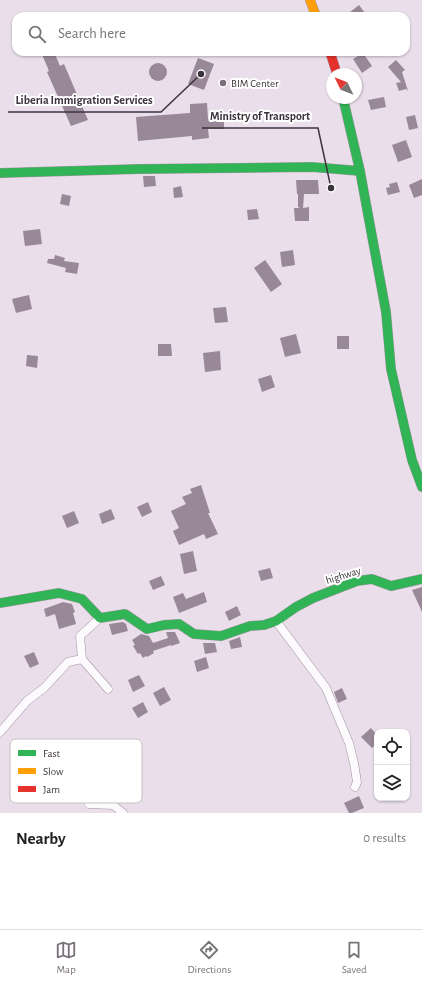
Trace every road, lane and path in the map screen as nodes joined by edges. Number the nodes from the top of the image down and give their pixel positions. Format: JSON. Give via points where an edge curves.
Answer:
{"nodes":[{"id":1,"x":310,"y":0,"type":"edge"},
{"id":2,"x":314,"y":12,"type":"edge"},
{"id":3,"x":331,"y":56,"type":"edge"},
{"id":4,"x":335,"y":68,"type":"edge"},
{"id":5,"x":344,"y":104,"type":"edge"},
{"id":6,"x":360,"y":170,"type":"junction"},
{"id":7,"x":0,"y":173,"type":"edge"},
{"id":8,"x":422,"y":487,"type":"edge"},
{"id":9,"x":422,"y":579,"type":"edge"},
{"id":10,"x":0,"y":602,"type":"edge"},
{"id":11,"x":100,"y":618,"type":"junction"},
{"id":12,"x":276,"y":621,"type":"junction"},
{"id":13,"x":82,"y":658,"type":"junction"},
{"id":14,"x":108,"y":689,"type":"dead end"},
{"id":15,"x":0,"y":732,"type":"edge"},
{"id":16,"x":356,"y":787,"type":"dead end"},
{"id":17,"x":89,"y":804,"type":"dead end"},
{"id":18,"x":123,"y":813,"type":"edge"}],
"edges":[{"from":1,"to":2,"type":"street"},
{"from":3,"to":4,"type":"street"},
{"from":5,"to":6,"type":"street"},
{"from":6,"to":7,"type":"street","via":[[312,167]]},
{"from":6,"to":8,"type":"street","via":[[386,312],[391,369],[412,460]]},
{"from":9,"to":12,"type":"street","name":"highway","via":[[391,586],[372,579],[357,581],[313,598]]},
{"from":10,"to":11,"type":"street","via":[[59,593],[82,600]]},
{"from":11,"to":12,"type":"street","via":[[125,614],[147,629],[179,624],[194,634],[221,636],[250,626]]},
{"from":11,"to":13,"type":"street","via":[[80,636]]},
{"from":12,"to":16,"type":"street","via":[[326,688],[349,742]]},
{"from":13,"to":14,"type":"street"},
{"from":13,"to":15,"type":"street","via":[[68,662],[44,688],[27,701]]},
{"from":17,"to":18,"type":"street","via":[[113,805]]}]}
